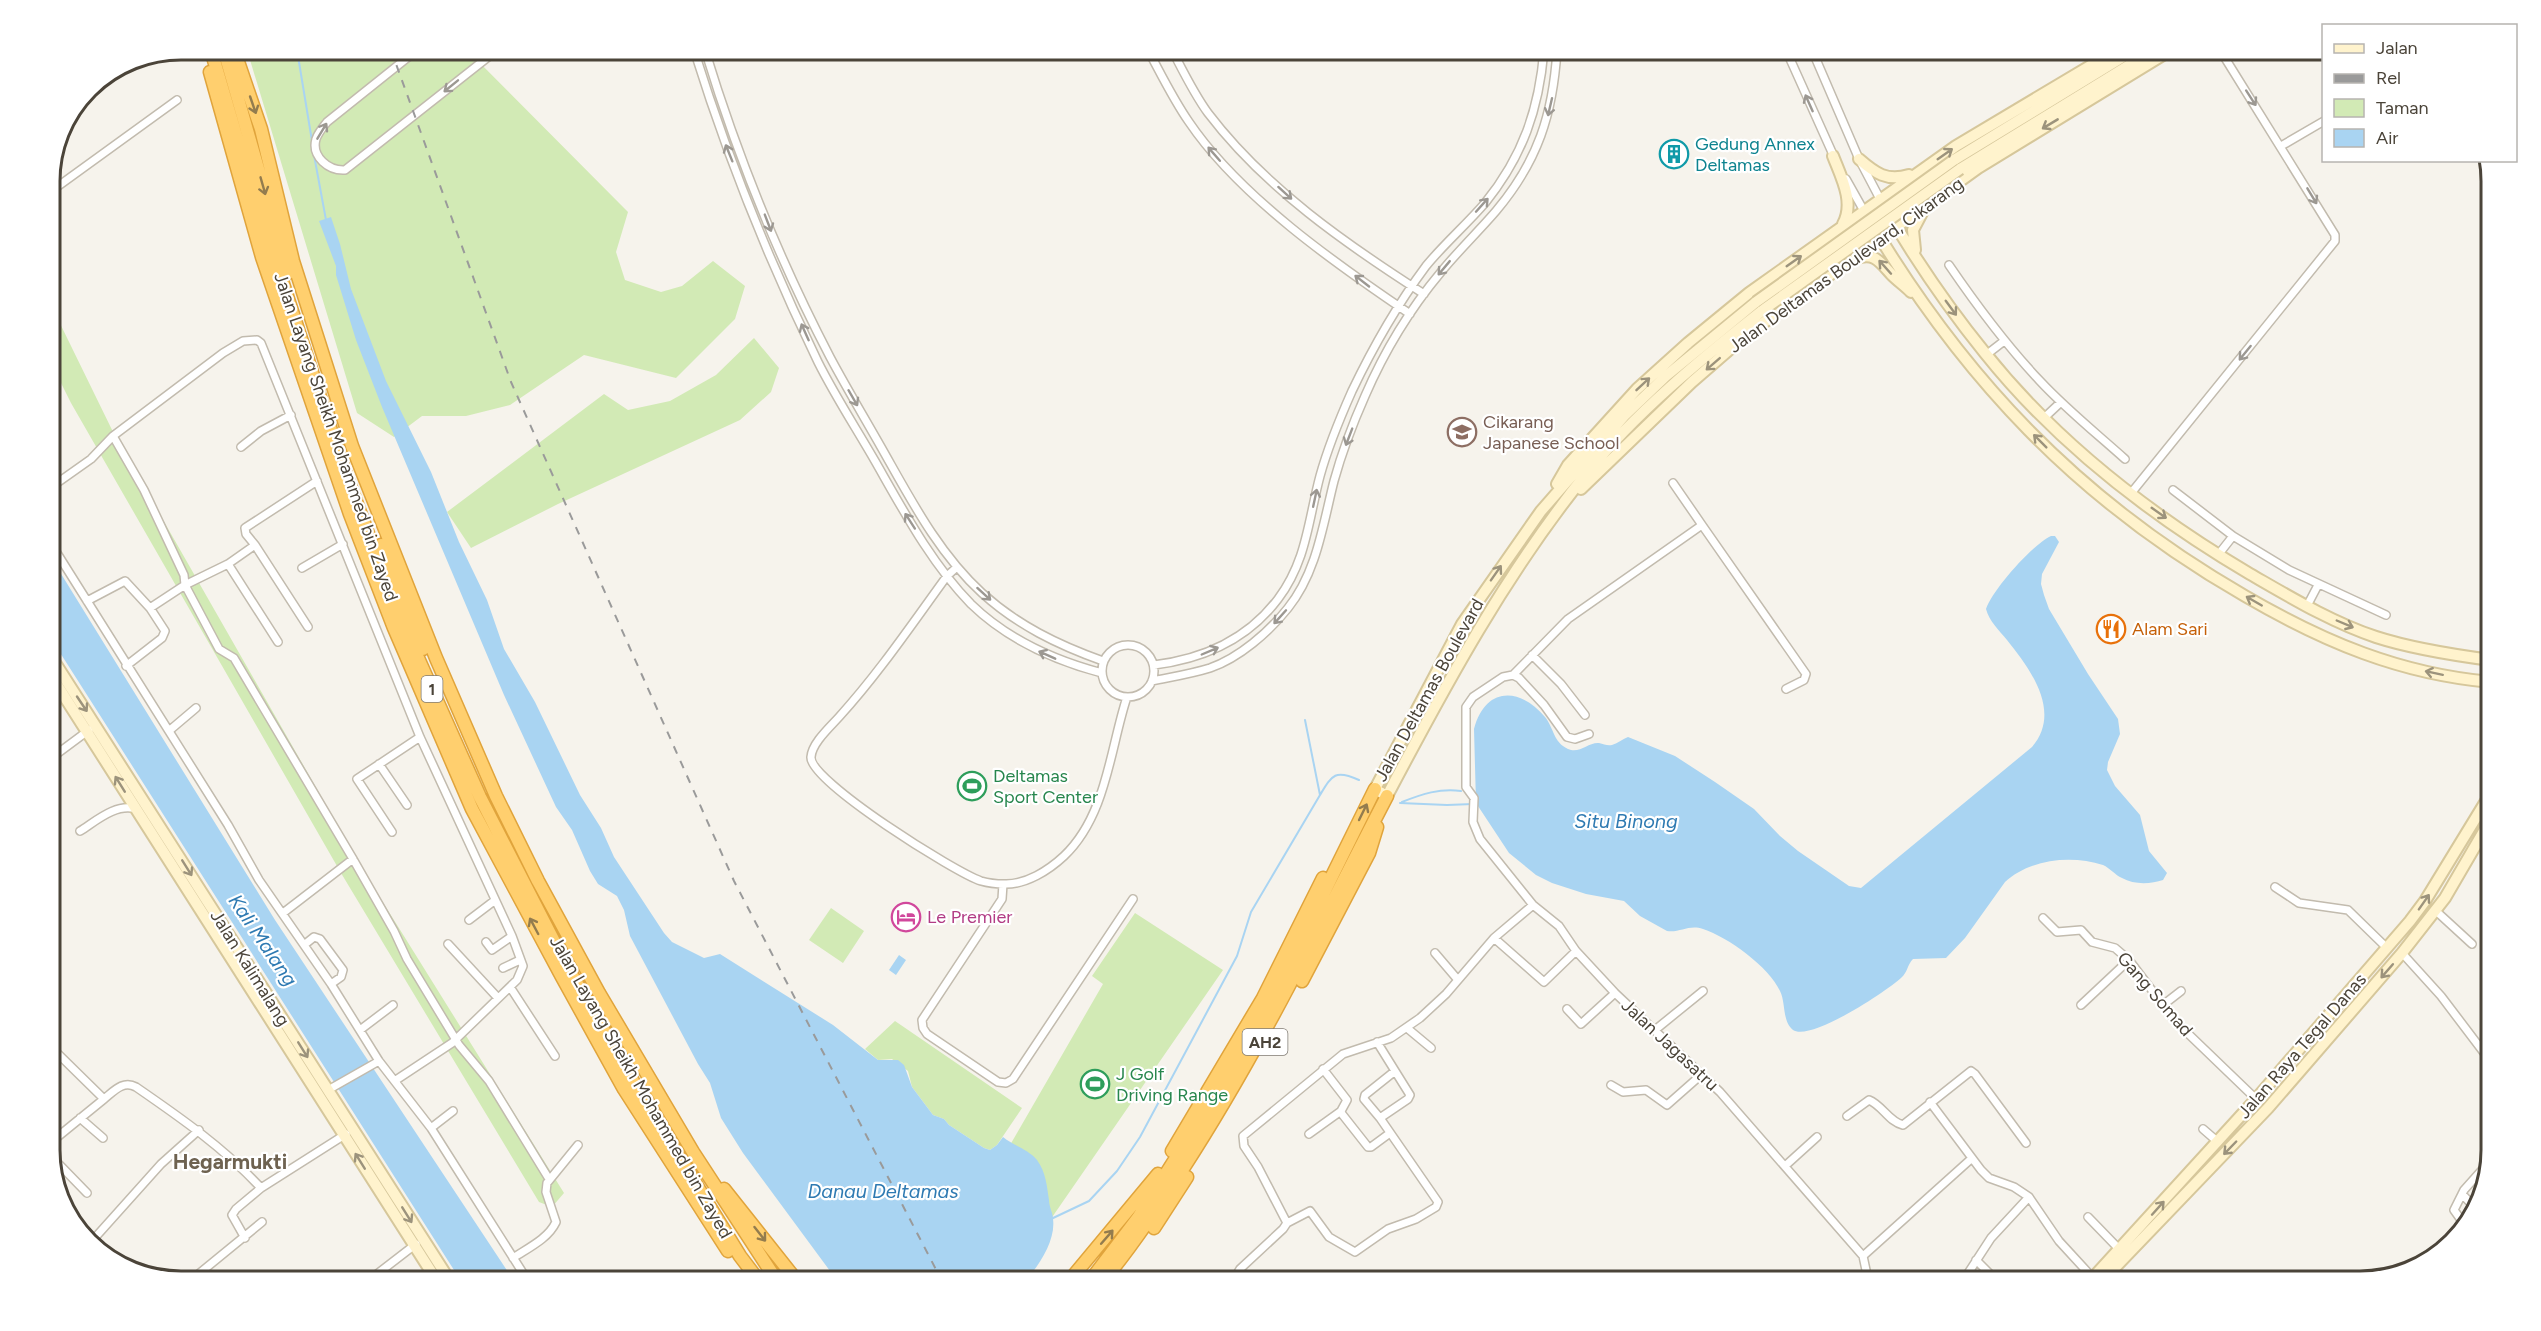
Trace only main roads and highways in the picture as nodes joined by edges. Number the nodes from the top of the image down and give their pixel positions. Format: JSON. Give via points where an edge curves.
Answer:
{"nodes":[{"id":1,"x":207,"y":60,"type":"edge"},
{"id":2,"x":214,"y":60,"type":"edge"},
{"id":3,"x":227,"y":60,"type":"edge"},
{"id":4,"x":237,"y":60,"type":"edge"},
{"id":5,"x":2100,"y":60,"type":"edge"},
{"id":6,"x":2119,"y":60,"type":"edge"},
{"id":7,"x":2137,"y":60,"type":"edge"},
{"id":8,"x":2156,"y":60,"type":"edge"},
{"id":9,"x":1833,"y":156,"type":"road end"},
{"id":10,"x":1859,"y":159,"type":"road end"},
{"id":11,"x":1957,"y":165,"type":"junction"},
{"id":12,"x":1920,"y":171,"type":"junction"},
{"id":13,"x":1880,"y":200,"type":"junction"},
{"id":14,"x":1927,"y":204,"type":"junction"},
{"id":15,"x":1864,"y":211,"type":"junction"},
{"id":16,"x":1896,"y":226,"type":"junction"},
{"id":17,"x":1842,"y":227,"type":"junction"},
{"id":18,"x":1880,"y":238,"type":"junction"},
{"id":19,"x":1919,"y":259,"type":"junction"},
{"id":20,"x":1843,"y":264,"type":"junction"},
{"id":21,"x":1921,"y":300,"type":"junction"},
{"id":22,"x":1759,"y":306,"type":"junction"},
{"id":23,"x":2096,"y":465,"type":"junction"},
{"id":24,"x":2082,"y":481,"type":"junction"},
{"id":25,"x":1541,"y":511,"type":"junction"},
{"id":26,"x":1551,"y":519,"type":"junction"},
{"id":27,"x":2481,"y":658,"type":"edge"},
{"id":28,"x":60,"y":670,"type":"edge"},
{"id":29,"x":2481,"y":681,"type":"edge"},
{"id":30,"x":60,"y":690,"type":"edge"},
{"id":31,"x":1375,"y":789,"type":"junction"},
{"id":32,"x":1387,"y":796,"type":"junction"},
{"id":33,"x":141,"y":806,"type":"junction"},
{"id":34,"x":2481,"y":810,"type":"edge"},
{"id":35,"x":2481,"y":836,"type":"edge"},
{"id":36,"x":1347,"y":845,"type":"junction"},
{"id":37,"x":2410,"y":921,"type":"junction"},
{"id":38,"x":2421,"y":930,"type":"junction"},
{"id":39,"x":2310,"y":1038,"type":"junction"},
{"id":40,"x":2321,"y":1047,"type":"junction"},
{"id":41,"x":349,"y":1133,"type":"junction"},
{"id":42,"x":685,"y":1138,"type":"junction"},
{"id":43,"x":418,"y":1242,"type":"junction"},
{"id":44,"x":432,"y":1271,"type":"edge"},
{"id":45,"x":442,"y":1271,"type":"edge"},
{"id":46,"x":742,"y":1271,"type":"edge"},
{"id":47,"x":753,"y":1271,"type":"edge"},
{"id":48,"x":760,"y":1271,"type":"edge"},
{"id":49,"x":771,"y":1271,"type":"edge"},
{"id":50,"x":789,"y":1271,"type":"edge"},
{"id":51,"x":1077,"y":1271,"type":"edge"},
{"id":52,"x":1098,"y":1271,"type":"edge"},
{"id":53,"x":1118,"y":1271,"type":"edge"},
{"id":54,"x":2104,"y":1271,"type":"edge"},
{"id":55,"x":2105,"y":1271,"type":"edge"}],
"edges":[{"from":46,"to":1,"type":"highway","number":"1","one_way":true,"via":[[624,1089],[472,809],[350,514],[261,257]]},
{"from":2,"to":47,"type":"highway","name":"Jalan Layang Sheikh Mohammed bin Zayed","number":"1","via":[[343,467],[397,611],[480,797],[565,963],[638,1090]]},
{"from":3,"to":48,"type":"highway","name":"Jalan Layang Sheikh Mohammed bin Zayed","number":"1","one_way":true,"via":[[285,264],[351,464],[405,606],[484,789],[642,1085]]},
{"from":4,"to":42,"type":"highway","number":"1","one_way":true,"via":[[261,129],[293,261],[352,446],[436,658],[538,881]]},
{"from":12,"to":5,"type":"main road","one_way":true},
{"from":6,"to":11,"type":"main road","name":"Jalan Deltamas Boulevard"},
{"from":7,"to":11,"type":"main road","name":"Jalan Deltamas Boulevard"},
{"from":8,"to":14,"type":"main road","name":"Jalan Deltamas Boulevard, Cikarang","one_way":true,"via":[[1978,168]]},
{"from":9,"to":17,"type":"main road","via":[[1848,198],[1848,215]]},
{"from":10,"to":12,"type":"main road","via":[[1887,178]]},
{"from":11,"to":22,"type":"main road","name":"Jalan Deltamas Boulevard","bridge":true},
{"from":12,"to":13,"type":"main road"},
{"from":13,"to":15,"type":"main road","name":"Jalan Deltamas Boulevard, Cikarang"},
{"from":13,"to":16,"type":"main road"},
{"from":14,"to":16,"type":"main road","name":"Jalan Deltamas Boulevard, Cikarang"},
{"from":14,"to":19,"type":"main road","via":[[1913,230]]},
{"from":15,"to":17,"type":"main road","name":"Jalan Deltamas Boulevard, Cikarang","number":"AH2"},
{"from":15,"to":18,"type":"main road"},
{"from":16,"to":18,"type":"main road","name":"Jalan Deltamas Boulevard, Cikarang"},
{"from":16,"to":19,"type":"main road"},
{"from":25,"to":17,"type":"main road","name":"Jalan Deltamas Boulevard, Cikarang","number":"AH2","one_way":true,"via":[[1568,465],[1637,389],[1749,293]]},
{"from":18,"to":20,"type":"main road","name":"Jalan Deltamas Boulevard, Cikarang","number":"AH2"},
{"from":18,"to":21,"type":"main road"},
{"from":19,"to":23,"type":"main road","one_way":true,"via":[[1986,355]]},
{"from":21,"to":20,"type":"main road","one_way":true,"via":[[1874,256],[1864,255]]},
{"from":20,"to":26,"type":"main road","name":"Jalan Deltamas Boulevard, Cikarang","number":"AH2","one_way":true,"via":[[1745,336],[1692,382]]},
{"from":24,"to":21,"type":"main road","one_way":true,"via":[[2003,404],[1953,346]]},
{"from":22,"to":25,"type":"main road","name":"Jalan Deltamas Boulevard","via":[[1675,369],[1624,416]]},
{"from":22,"to":26,"type":"main road","name":"Jalan Deltamas Boulevard","via":[[1631,424]]},
{"from":23,"to":24,"type":"main road"},
{"from":23,"to":27,"type":"main road","one_way":true,"via":[[2218,555],[2307,606],[2375,636]]},
{"from":29,"to":24,"type":"main road","one_way":true,"via":[[2378,660],[2320,637],[2206,574]]},
{"from":31,"to":25,"type":"main road","name":"Jalan Deltamas Boulevard","number":"AH2","one_way":true,"via":[[1462,624]]},
{"from":26,"to":32,"type":"main road","name":"Jalan Deltamas Boulevard","number":"AH2","via":[[1475,633]]},
{"from":28,"to":33,"type":"main road","name":"Jalan Kalimalang","one_way":true,"via":[[96,724]]},
{"from":33,"to":30,"type":"main road","name":"Jalan Kalimalang","one_way":true},
{"from":31,"to":32,"type":"main road"},
{"from":36,"to":31,"type":"highway","number":"AH2","one_way":true},
{"from":32,"to":53,"type":"highway","number":"AH2","via":[[1369,853],[1222,1122],[1167,1210]]},
{"from":33,"to":41,"type":"main road","name":"Jalan Kalimalang"},
{"from":33,"to":41,"type":"main road","name":"Jalan Kalimalang","one_way":true,"via":[[333,1088]]},
{"from":37,"to":34,"type":"main road","name":"Jalan Raya Tegal Danas","one_way":true},
{"from":35,"to":38,"type":"main road","name":"Jalan Raya Tegal Danas"},
{"from":51,"to":36,"type":"highway","one_way":true,"via":[[1153,1181],[1263,998],[1331,862]]},
{"from":36,"to":52,"type":"highway","number":"AH2","via":[[1252,1038],[1138,1218]]},
{"from":37,"to":38,"type":"main road"},
{"from":37,"to":39,"type":"main road","name":"Jalan Raya Tegal Danas"},
{"from":38,"to":40,"type":"main road","name":"Jalan Raya Tegal Danas","one_way":true},
{"from":39,"to":40,"type":"main road"},
{"from":54,"to":39,"type":"main road","name":"Jalan Raya Tegal Danas","one_way":true},
{"from":40,"to":55,"type":"main road","name":"Jalan Raya Tegal Danas","one_way":true,"via":[[2268,1108]]},
{"from":41,"to":43,"type":"main road","name":"Jalan Kalimalang"},
{"from":42,"to":49,"type":"highway","number":"1"},
{"from":42,"to":50,"type":"highway","one_way":true},
{"from":43,"to":44,"type":"main road","name":"Jalan Kalimalang"},
{"from":43,"to":45,"type":"main road","name":"Jalan Kalimalang"}]}
